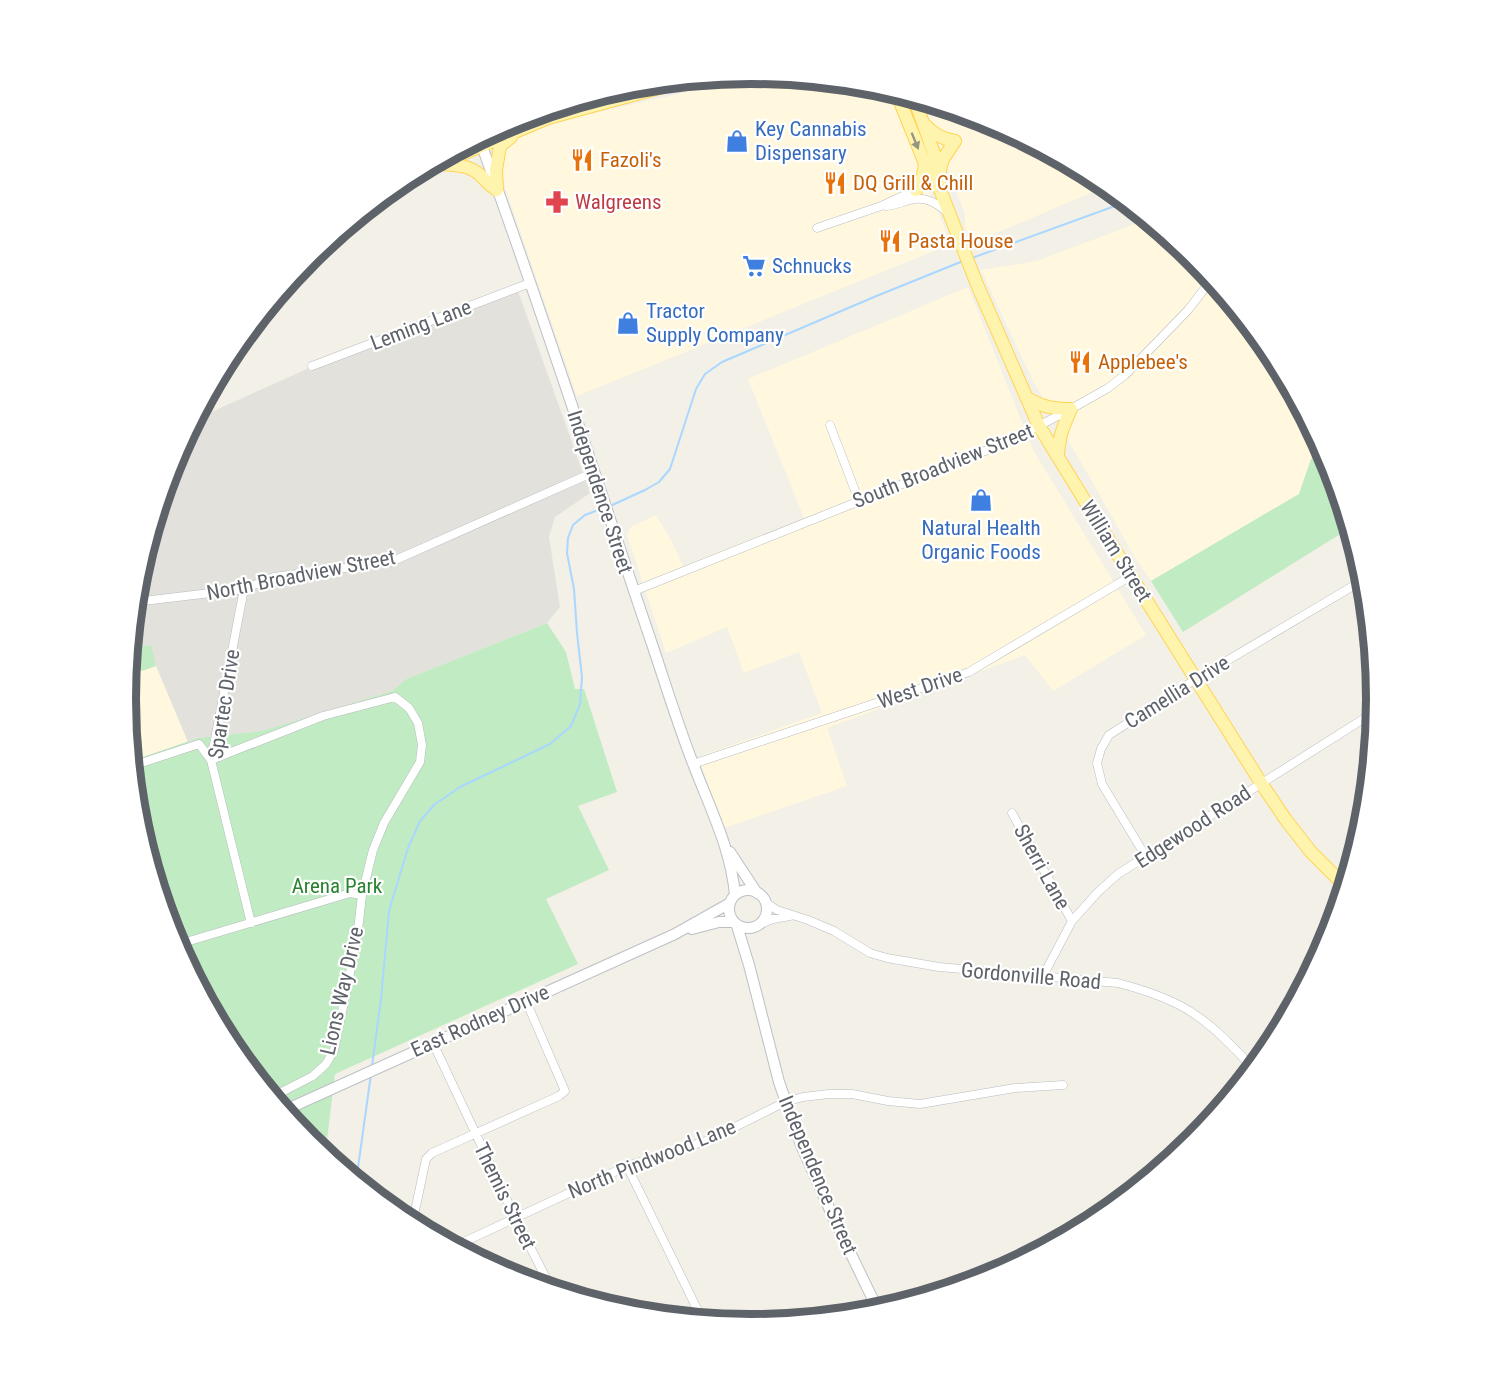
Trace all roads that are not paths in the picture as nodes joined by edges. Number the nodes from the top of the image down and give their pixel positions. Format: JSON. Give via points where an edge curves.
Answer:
{"nodes":[{"id":1,"x":606,"y":102,"type":"edge"},
{"id":2,"x":900,"y":103,"type":"edge"},
{"id":3,"x":917,"y":107,"type":"edge"},
{"id":4,"x":578,"y":109,"type":"edge"},
{"id":5,"x":533,"y":125,"type":"edge"},
{"id":6,"x":924,"y":125,"type":"junction"},
{"id":7,"x":522,"y":129,"type":"junction"},
{"id":8,"x":514,"y":132,"type":"edge"},
{"id":9,"x":481,"y":146,"type":"edge"},
{"id":10,"x":925,"y":163,"type":"junction"},
{"id":11,"x":446,"y":164,"type":"edge"},
{"id":12,"x":940,"y":170,"type":"junction"},
{"id":13,"x":939,"y":187,"type":"junction"},
{"id":14,"x":916,"y":189,"type":"junction"},
{"id":15,"x":497,"y":190,"type":"junction"},
{"id":16,"x":881,"y":206,"type":"junction"},
{"id":17,"x":948,"y":213,"type":"junction"},
{"id":18,"x":817,"y":228,"type":"dead end"},
{"id":19,"x":530,"y":283,"type":"junction"},
{"id":20,"x":1207,"y":286,"type":"edge"},
{"id":21,"x":312,"y":366,"type":"dead end"},
{"id":22,"x":1025,"y":397,"type":"junction"},
{"id":23,"x":1071,"y":409,"type":"junction"},
{"id":24,"x":830,"y":425,"type":"dead end"},
{"id":25,"x":1040,"y":426,"type":"junction"},
{"id":26,"x":1058,"y":457,"type":"junction"},
{"id":27,"x":594,"y":472,"type":"junction"},
{"id":28,"x":859,"y":501,"type":"junction"},
{"id":29,"x":1131,"y":576,"type":"junction"},
{"id":30,"x":1356,"y":584,"type":"edge"},
{"id":31,"x":244,"y":589,"type":"junction"},
{"id":32,"x":634,"y":591,"type":"junction"},
{"id":33,"x":144,"y":601,"type":"edge"},
{"id":34,"x":1196,"y":679,"type":"junction"},
{"id":35,"x":1366,"y":718,"type":"edge"},
{"id":36,"x":211,"y":760,"type":"junction"},
{"id":37,"x":139,"y":764,"type":"edge"},
{"id":38,"x":693,"y":764,"type":"junction"},
{"id":39,"x":1261,"y":783,"type":"junction"},
{"id":40,"x":1012,"y":813,"type":"dead end"},
{"id":41,"x":725,"y":844,"type":"junction"},
{"id":42,"x":1146,"y":857,"type":"junction"},
{"id":43,"x":1339,"y":880,"type":"edge"},
{"id":44,"x":757,"y":893,"type":"junction"},
{"id":45,"x":362,"y":895,"type":"junction"},
{"id":46,"x":732,"y":899,"type":"junction"},
{"id":47,"x":765,"y":902,"type":"junction"},
{"id":48,"x":792,"y":915,"type":"junction"},
{"id":49,"x":1072,"y":921,"type":"junction"},
{"id":50,"x":251,"y":923,"type":"junction"},
{"id":51,"x":735,"y":924,"type":"junction"},
{"id":52,"x":757,"y":926,"type":"junction"},
{"id":53,"x":677,"y":933,"type":"junction"},
{"id":54,"x":185,"y":942,"type":"edge"},
{"id":55,"x":749,"y":965,"type":"junction"},
{"id":56,"x":1043,"y":976,"type":"junction"},
{"id":57,"x":526,"y":1000,"type":"junction"},
{"id":58,"x":433,"y":1043,"type":"junction"},
{"id":59,"x":1247,"y":1062,"type":"edge"},
{"id":60,"x":1063,"y":1085,"type":"dead end"},
{"id":61,"x":279,"y":1094,"type":"edge"},
{"id":62,"x":785,"y":1102,"type":"junction"},
{"id":63,"x":290,"y":1107,"type":"edge"},
{"id":64,"x":475,"y":1133,"type":"junction"},
{"id":65,"x":627,"y":1166,"type":"junction"},
{"id":66,"x":414,"y":1214,"type":"edge"},
{"id":67,"x":515,"y":1217,"type":"junction"},
{"id":68,"x":463,"y":1244,"type":"edge"},
{"id":69,"x":547,"y":1280,"type":"edge"},
{"id":70,"x":874,"y":1302,"type":"edge"},
{"id":71,"x":699,"y":1313,"type":"edge"}],
"edges":[{"from":1,"to":4,"type":"main road"},
{"from":2,"to":10,"type":"main road","name":"William Street","one_way":true},
{"from":3,"to":6,"type":"main road","name":"William Street"},
{"from":5,"to":7,"type":"main road"},
{"from":6,"to":12,"type":"main road","name":"William Street"},
{"from":6,"to":12,"type":"main road","via":[[935,135],[955,141]]},
{"from":7,"to":8,"type":"main road"},
{"from":7,"to":15,"type":"main road","via":[[500,146]]},
{"from":9,"to":15,"type":"street","name":"Independence Street"},
{"from":10,"to":13,"type":"main road","name":"William Street"},
{"from":10,"to":14,"type":"main road"},
{"from":11,"to":15,"type":"main road","via":[[472,169]]},
{"from":12,"to":13,"type":"main road","name":"William Street"},
{"from":13,"to":14,"type":"street","via":[[926,185]]},
{"from":13,"to":17,"type":"main road","name":"William Street"},
{"from":14,"to":16,"type":"street"},
{"from":15,"to":19,"type":"street","name":"Independence Street"},
{"from":16,"to":17,"type":"street","via":[[924,199]]},
{"from":16,"to":18,"type":"street"},
{"from":17,"to":22,"type":"main road","name":"William Street"},
{"from":19,"to":21,"type":"street","name":"Leming Lane"},
{"from":19,"to":27,"type":"street","name":"Independence Street"},
{"from":20,"to":23,"type":"street","name":"South Broadview Street","via":[[1125,375]]},
{"from":22,"to":23,"type":"main road","via":[[1054,409]]},
{"from":22,"to":25,"type":"main road","name":"William Street"},
{"from":23,"to":25,"type":"street","name":"South Broadview Street"},
{"from":23,"to":26,"type":"main road","via":[[1059,440]]},
{"from":24,"to":28,"type":"street"},
{"from":25,"to":26,"type":"main road","name":"William Street"},
{"from":25,"to":28,"type":"street","name":"South Broadview Street"},
{"from":26,"to":29,"type":"main road","name":"William Street"},
{"from":27,"to":31,"type":"street","name":"North Broadview Street","via":[[391,562],[274,577]]},
{"from":27,"to":32,"type":"street","name":"Independence Street"},
{"from":28,"to":32,"type":"street","name":"South Broadview Street"},
{"from":29,"to":34,"type":"main road","name":"William Street"},
{"from":29,"to":38,"type":"street","name":"West Drive","via":[[969,672]]},
{"from":30,"to":34,"type":"street","name":"Camellia Drive"},
{"from":31,"to":33,"type":"street","name":"North Broadview Street"},
{"from":31,"to":36,"type":"street","name":"Spartec Drive"},
{"from":32,"to":38,"type":"street","name":"Independence Street"},
{"from":34,"to":39,"type":"main road","name":"William Street"},
{"from":34,"to":42,"type":"street","name":"Camellia Drive","via":[[1108,735],[1097,763],[1102,784]]},
{"from":35,"to":39,"type":"street","name":"Edgewood Road"},
{"from":36,"to":37,"type":"street","via":[[199,744]]},
{"from":36,"to":45,"type":"street","name":"Lions Way Drive","via":[[323,716],[395,697],[409,708],[418,723],[420,762],[384,824]]},
{"from":36,"to":50,"type":"street","name":"Spartec Drive"},
{"from":38,"to":41,"type":"street","name":"Independence Street"},
{"from":39,"to":42,"type":"street","name":"Edgewood Road"},
{"from":39,"to":43,"type":"main road","name":"William Street","via":[[1311,852]]},
{"from":40,"to":49,"type":"street","name":"Sherri Lane"},
{"from":41,"to":44,"type":"street","name":"Independence Street"},
{"from":41,"to":46,"type":"street","name":"Independence Street","via":[[732,873]]},
{"from":42,"to":49,"type":"street","name":"Edgewood Road","via":[[1118,874]]},
{"from":44,"to":46,"type":"street","via":[[743,891]]},
{"from":44,"to":47,"type":"street"},
{"from":45,"to":50,"type":"street","via":[[350,893]]},
{"from":45,"to":61,"type":"street","name":"Lions Way Drive","via":[[334,1050],[313,1076]]},
{"from":46,"to":51,"type":"street","via":[[729,915]]},
{"from":46,"to":53,"type":"street","name":"East Rodney Drive"},
{"from":47,"to":48,"type":"street","name":"Gordonville Road"},
{"from":47,"to":52,"type":"street","via":[[765,918]]},
{"from":48,"to":52,"type":"street"},
{"from":48,"to":56,"type":"street","name":"Gordonville Road","via":[[887,958]]},
{"from":49,"to":56,"type":"street","name":"Edgewood Road"},
{"from":50,"to":54,"type":"street"},
{"from":51,"to":52,"type":"street","via":[[750,929]]},
{"from":51,"to":53,"type":"street","name":"East Rodney Drive","via":[[719,922]]},
{"from":51,"to":55,"type":"street","name":"Independence Street"},
{"from":52,"to":55,"type":"street","name":"Independence Street","via":[[750,943]]},
{"from":53,"to":57,"type":"street","name":"East Rodney Drive"},
{"from":55,"to":62,"type":"street","name":"Independence Street"},
{"from":56,"to":59,"type":"street","name":"Gordonville Road","via":[[1118,984],[1177,1003],[1215,1030]]},
{"from":57,"to":58,"type":"street","name":"East Rodney Drive"},
{"from":57,"to":64,"type":"street","name":"Themis Street","via":[[565,1091]]},
{"from":58,"to":63,"type":"street","name":"East Rodney Drive"},
{"from":58,"to":64,"type":"street","name":"Themis Street"},
{"from":60,"to":62,"type":"street","name":"North Pindwood Lane","via":[[1015,1088],[920,1104],[852,1094]]},
{"from":62,"to":65,"type":"street","name":"North Pindwood Lane","via":[[709,1140]]},
{"from":62,"to":70,"type":"street","name":"Independence Street","via":[[812,1173]]},
{"from":64,"to":66,"type":"street","via":[[426,1159]]},
{"from":64,"to":67,"type":"street","name":"Themis Street"},
{"from":65,"to":67,"type":"street","name":"North Pindwood Lane"},
{"from":65,"to":71,"type":"street"},
{"from":67,"to":68,"type":"street","name":"North Pindwood Lane"},
{"from":67,"to":69,"type":"street","name":"Themis Street"}]}
